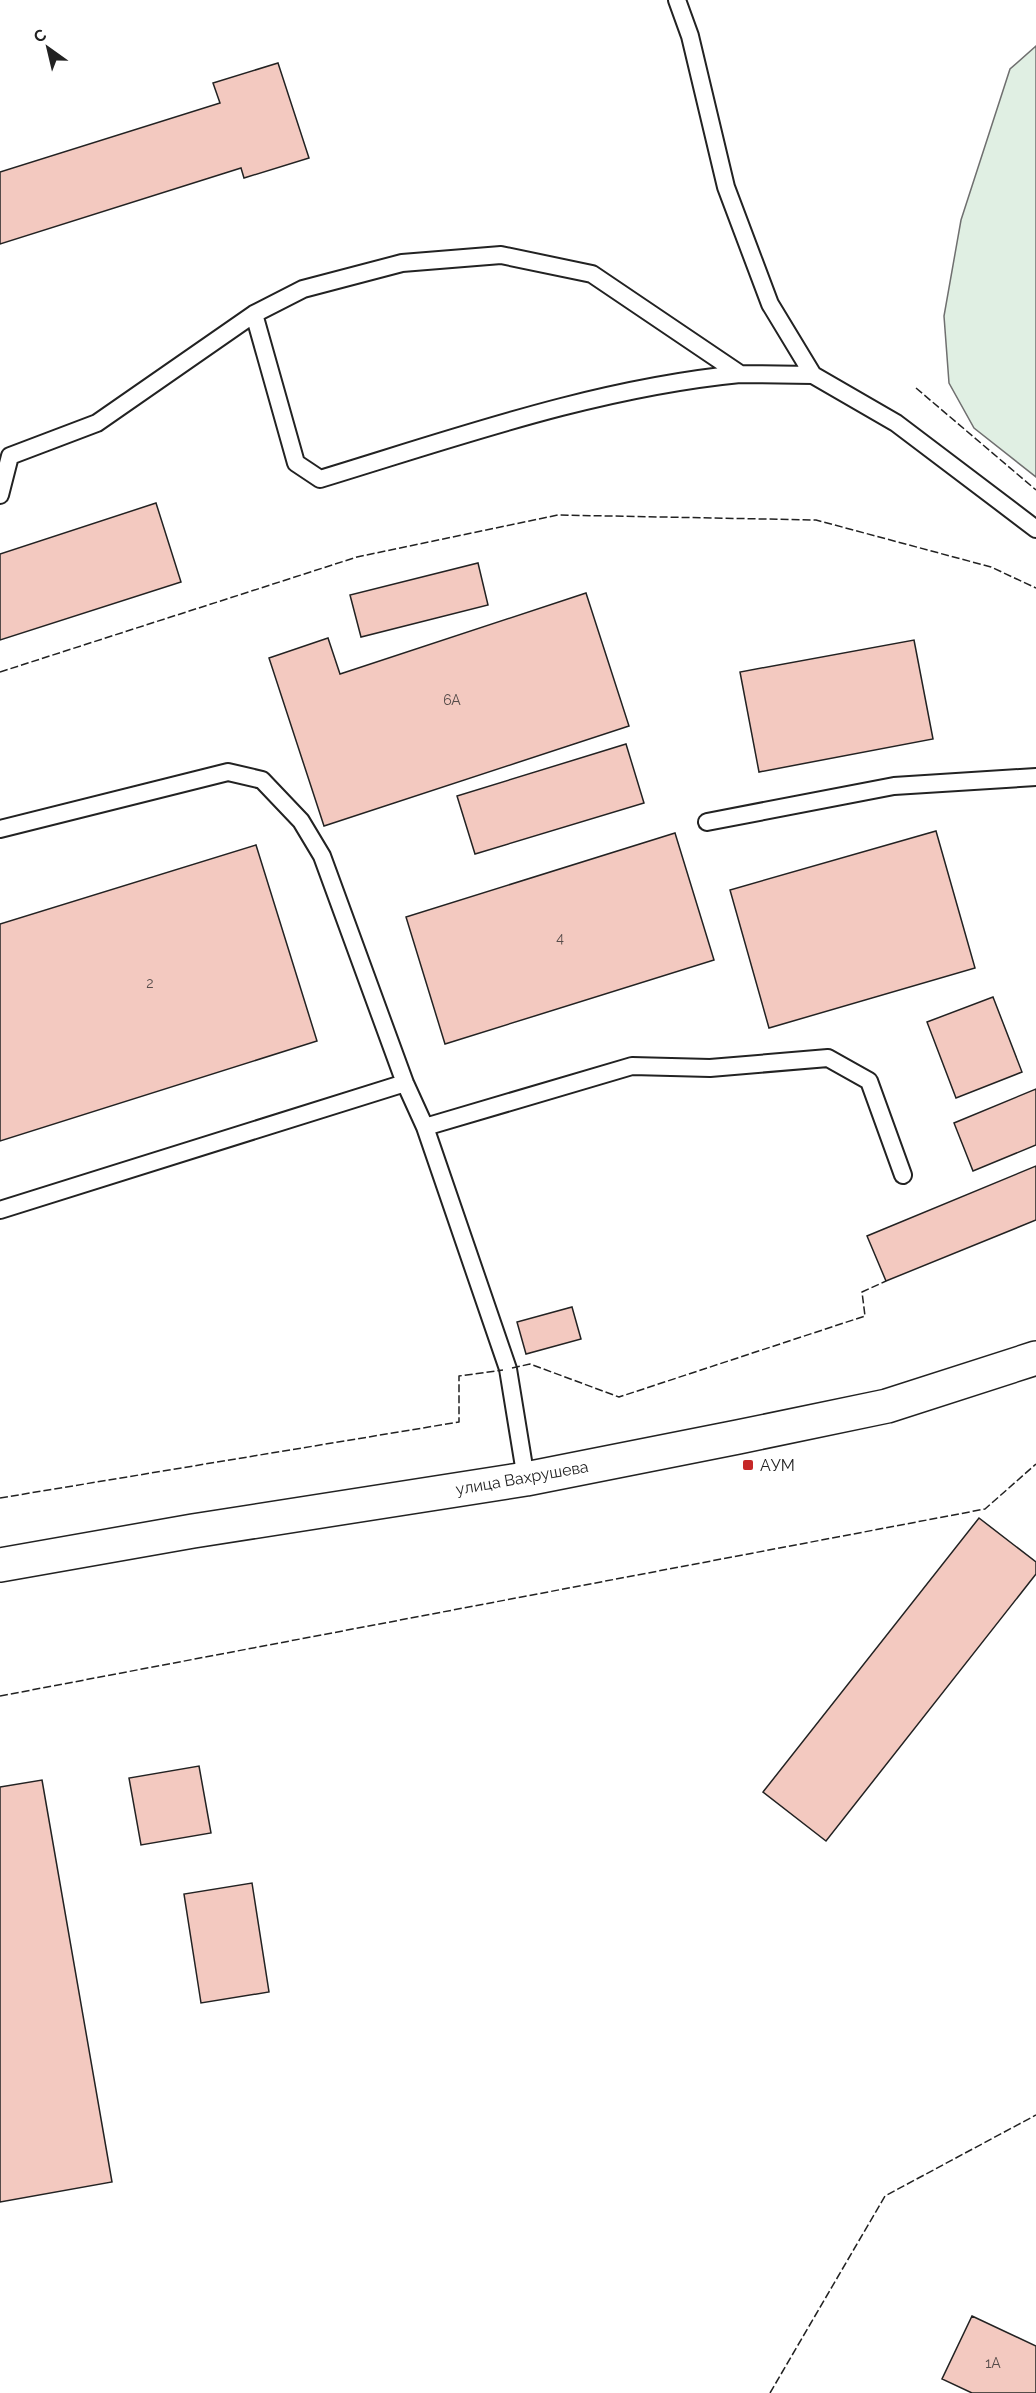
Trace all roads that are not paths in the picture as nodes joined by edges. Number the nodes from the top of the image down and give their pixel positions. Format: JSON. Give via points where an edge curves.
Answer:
{"nodes":[{"id":1,"x":677,"y":0,"type":"edge"},
{"id":2,"x":254,"y":314,"type":"junction"},
{"id":3,"x":740,"y":374,"type":"junction"},
{"id":4,"x":813,"y":375,"type":"junction"},
{"id":5,"x":5,"y":456,"type":"edge"},
{"id":6,"x":0,"y":495,"type":"edge"},
{"id":7,"x":1036,"y":529,"type":"edge"},
{"id":8,"x":1036,"y":777,"type":"edge"},
{"id":9,"x":707,"y":822,"type":"dead end"},
{"id":10,"x":0,"y":829,"type":"edge"},
{"id":11,"x":405,"y":1083,"type":"junction"},
{"id":12,"x":425,"y":1127,"type":"junction"},
{"id":13,"x":903,"y":1175,"type":"dead end"},
{"id":14,"x":0,"y":1210,"type":"edge"},
{"id":15,"x":1036,"y":1358,"type":"edge"},
{"id":16,"x":526,"y":1479,"type":"junction"},
{"id":17,"x":0,"y":1565,"type":"edge"}],
"edges":[{"from":1,"to":4,"type":"lane","via":[[690,36],[726,187],[770,304]]},
{"from":2,"to":3,"type":"lane","via":[[303,289],[402,263],[501,255],[592,274]]},
{"from":2,"to":3,"type":"lane","via":[[296,463],[320,479],[593,398]]},
{"from":2,"to":5,"type":"lane","via":[[97,423]]},
{"from":3,"to":4,"type":"lane"},
{"from":4,"to":7,"type":"lane","via":[[896,423]]},
{"from":5,"to":6,"type":"lane"},
{"from":8,"to":9,"type":"lane","via":[[894,786]]},
{"from":10,"to":11,"type":"lane","via":[[228,772],[262,780],[302,821],[322,856]]},
{"from":11,"to":12,"type":"lane"},
{"from":11,"to":14,"type":"lane"},
{"from":12,"to":13,"type":"lane","via":[[632,1066],[710,1068],[828,1058],[869,1081]]},
{"from":12,"to":16,"type":"lane","via":[[508,1369]]},
{"from":15,"to":16,"type":"main road","name":"улица Вахрушева","via":[[888,1406]]},
{"from":16,"to":17,"type":"main road","name":"улица Вахрушева"}]}
